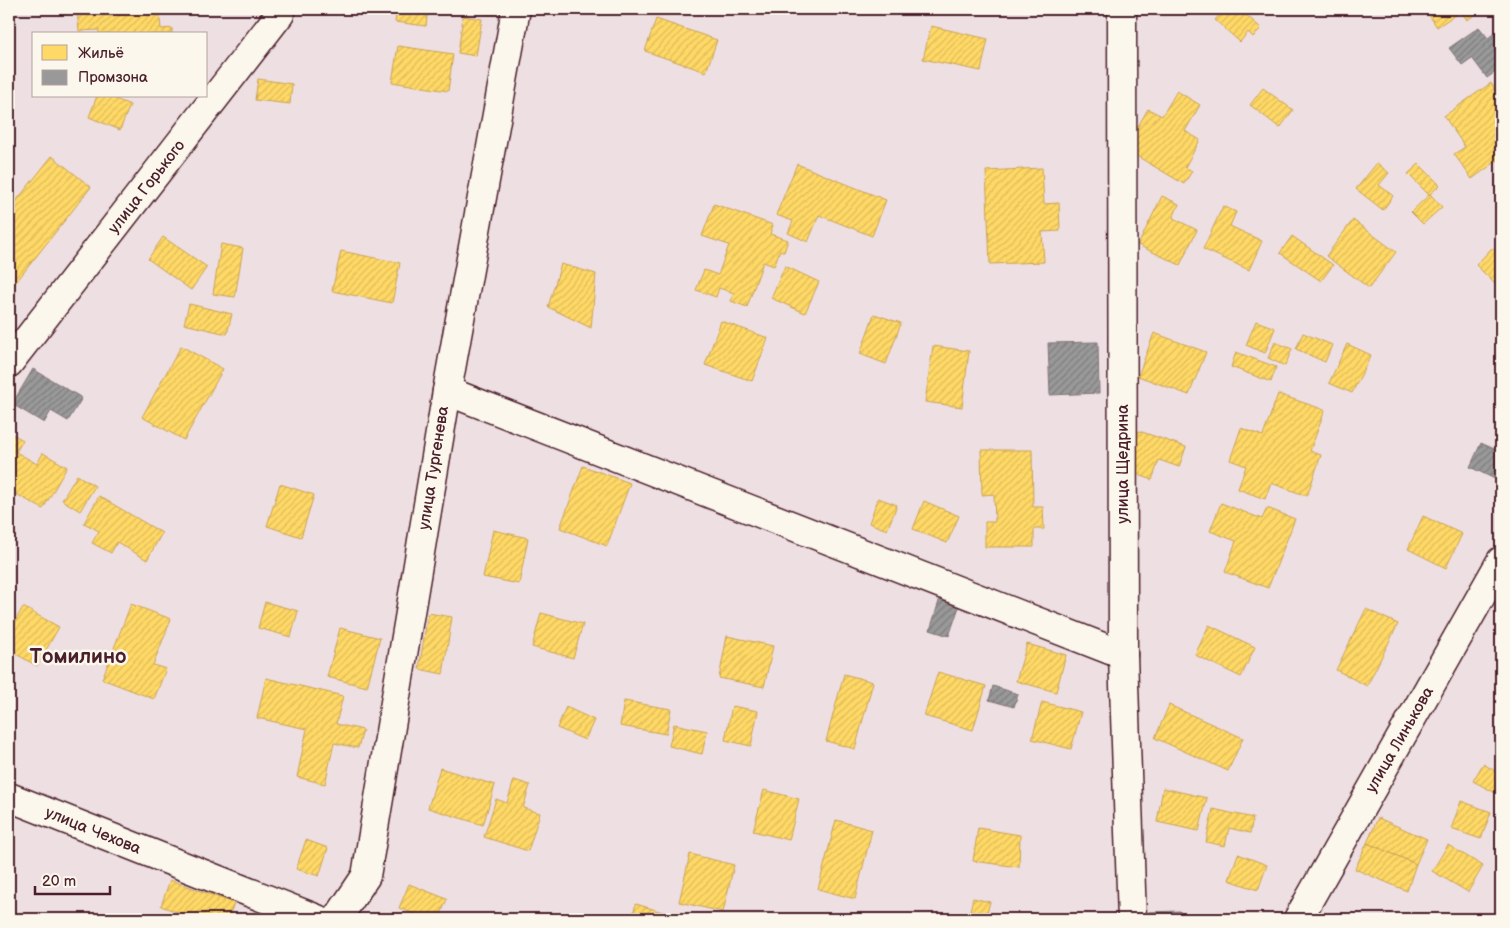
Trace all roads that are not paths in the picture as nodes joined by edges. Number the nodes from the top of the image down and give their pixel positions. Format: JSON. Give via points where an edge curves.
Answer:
{"nodes":[{"id":1,"x":280,"y":9,"type":"edge"},
{"id":2,"x":516,"y":9,"type":"edge"},
{"id":3,"x":1122,"y":9,"type":"edge"},
{"id":4,"x":9,"y":363,"type":"edge"},
{"id":5,"x":447,"y":392,"type":"junction"},
{"id":6,"x":1501,"y":561,"type":"edge"},
{"id":7,"x":1123,"y":655,"type":"junction"},
{"id":8,"x":9,"y":797,"type":"edge"},
{"id":9,"x":317,"y":919,"type":"edge"},
{"id":10,"x":337,"y":919,"type":"edge"},
{"id":11,"x":1132,"y":919,"type":"edge"},
{"id":12,"x":1298,"y":919,"type":"edge"}],
"edges":[{"from":1,"to":4,"type":"street","name":"улица Горького","via":[[280,14],[198,122]]},
{"from":2,"to":5,"type":"street","name":"улица Тургенева"},
{"from":3,"to":7,"type":"street","name":"улица Щедрина"},
{"from":5,"to":7,"type":"street"},
{"from":5,"to":10,"type":"street","name":"улица Тургенева","via":[[366,876]]},
{"from":6,"to":12,"type":"street","name":"улица Линькова"},
{"from":7,"to":11,"type":"street","name":"улица Щедрина"},
{"from":8,"to":9,"type":"street","name":"улица Чехова"}]}
